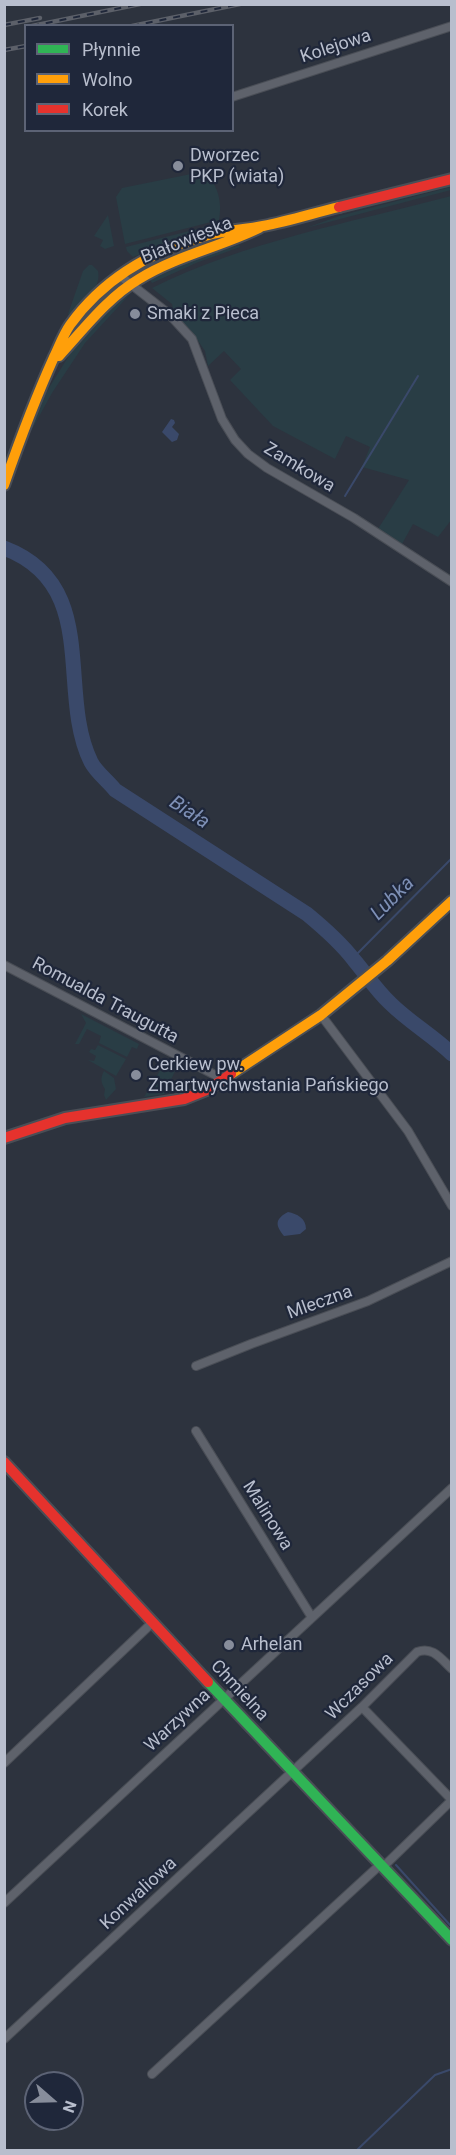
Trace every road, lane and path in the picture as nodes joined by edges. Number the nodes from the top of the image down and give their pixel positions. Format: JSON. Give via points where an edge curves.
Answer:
{"nodes":[{"id":1,"x":451,"y":25,"type":"edge"},
{"id":2,"x":234,"y":96,"type":"edge"},
{"id":3,"x":452,"y":179,"type":"edge"},
{"id":4,"x":262,"y":226,"type":"junction"},
{"id":5,"x":119,"y":275,"type":"junction"},
{"id":6,"x":131,"y":285,"type":"junction"},
{"id":7,"x":51,"y":365,"type":"junction"},
{"id":8,"x":4,"y":485,"type":"edge"},
{"id":9,"x":452,"y":582,"type":"edge"},
{"id":10,"x":452,"y":901,"type":"edge"},
{"id":11,"x":4,"y":965,"type":"edge"},
{"id":12,"x":321,"y":1015,"type":"junction"},
{"id":13,"x":222,"y":1081,"type":"junction"},
{"id":14,"x":4,"y":1138,"type":"edge"},
{"id":15,"x":452,"y":1206,"type":"edge"},
{"id":16,"x":452,"y":1261,"type":"edge"},
{"id":17,"x":196,"y":1366,"type":"dead end"},
{"id":18,"x":196,"y":1431,"type":"dead end"},
{"id":19,"x":4,"y":1462,"type":"edge"},
{"id":20,"x":452,"y":1488,"type":"edge"},
{"id":21,"x":311,"y":1616,"type":"junction"},
{"id":22,"x":153,"y":1622,"type":"junction"},
{"id":23,"x":452,"y":1669,"type":"edge"},
{"id":24,"x":224,"y":1699,"type":"junction"},
{"id":25,"x":362,"y":1707,"type":"junction"},
{"id":26,"x":4,"y":1763,"type":"edge"},
{"id":27,"x":293,"y":1772,"type":"junction"},
{"id":28,"x":452,"y":1800,"type":"edge"},
{"id":29,"x":382,"y":1865,"type":"junction"},
{"id":30,"x":4,"y":1904,"type":"edge"},
{"id":31,"x":450,"y":1937,"type":"edge"},
{"id":32,"x":4,"y":2039,"type":"edge"},
{"id":33,"x":152,"y":2074,"type":"dead end"}],
"edges":[{"from":1,"to":2,"type":"street","name":"Kolejowa"},
{"from":3,"to":4,"type":"street","name":"Białowieska"},
{"from":4,"to":5,"type":"street","name":"Białowieska","via":[[185,242],[157,252]]},
{"from":4,"to":6,"type":"street","name":"Białowieska","via":[[172,262]]},
{"from":5,"to":6,"type":"street","name":"Zamkowa"},
{"from":5,"to":7,"type":"street","name":"Białowieska","via":[[69,327]]},
{"from":6,"to":7,"type":"street","name":"Białowieska","via":[[96,315]]},
{"from":6,"to":9,"type":"street","name":"Zamkowa","via":[[169,314],[192,339],[222,419],[248,454]]},
{"from":7,"to":8,"type":"street","name":"Białowieska"},
{"from":10,"to":12,"type":"street"},
{"from":11,"to":13,"type":"street","name":"Romualda Traugutta"},
{"from":12,"to":13,"type":"street"},
{"from":12,"to":15,"type":"street","via":[[408,1131]]},
{"from":13,"to":14,"type":"street","via":[[184,1099],[64,1118]]},
{"from":16,"to":17,"type":"street","name":"Mleczna","via":[[368,1301]]},
{"from":18,"to":21,"type":"street","name":"Malinowa"},
{"from":19,"to":22,"type":"street","name":"Chmielna"},
{"from":20,"to":21,"type":"street","name":"Warzywna"},
{"from":21,"to":24,"type":"street","name":"Warzywna"},
{"from":22,"to":24,"type":"street","name":"Chmielna"},
{"from":22,"to":26,"type":"street"},
{"from":23,"to":25,"type":"street","name":"Wczasowa","via":[[436,1653],[424,1649]]},
{"from":24,"to":27,"type":"street","name":"Chmielna"},
{"from":24,"to":30,"type":"street","name":"Warzywna"},
{"from":25,"to":27,"type":"street","name":"Wczasowa"},
{"from":25,"to":28,"type":"street"},
{"from":27,"to":29,"type":"street","name":"Chmielna"},
{"from":27,"to":32,"type":"street","name":"Konwaliowa"},
{"from":28,"to":29,"type":"street"},
{"from":29,"to":31,"type":"street","name":"Chmielna"},
{"from":29,"to":33,"type":"street"}]}
